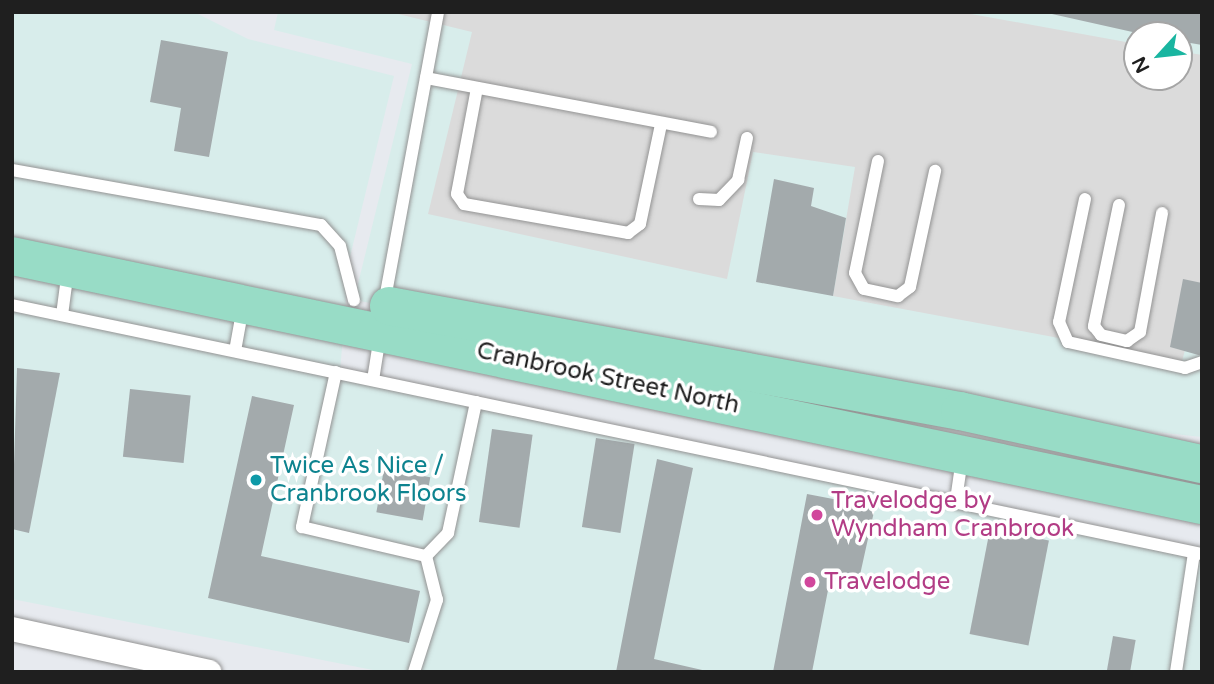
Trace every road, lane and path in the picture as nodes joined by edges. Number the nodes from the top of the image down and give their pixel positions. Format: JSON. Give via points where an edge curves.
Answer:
{"nodes":[{"id":1,"x":438,"y":12,"type":"edge"},
{"id":2,"x":426,"y":78,"type":"junction"},
{"id":3,"x":477,"y":88,"type":"junction"},
{"id":4,"x":661,"y":124,"type":"junction"},
{"id":5,"x":711,"y":132,"type":"dead end"},
{"id":6,"x":747,"y":138,"type":"dead end"},
{"id":7,"x":878,"y":161,"type":"dead end"},
{"id":8,"x":12,"y":170,"type":"edge"},
{"id":9,"x":935,"y":172,"type":"dead end"},
{"id":10,"x":699,"y":199,"type":"dead end"},
{"id":11,"x":1085,"y":199,"type":"dead end"},
{"id":12,"x":1119,"y":205,"type":"dead end"},
{"id":13,"x":1162,"y":213,"type":"dead end"},
{"id":14,"x":12,"y":232,"type":"edge"},
{"id":15,"x":12,"y":257,"type":"edge"},
{"id":16,"x":69,"y":265,"type":"junction"},
{"id":17,"x":244,"y":302,"type":"junction"},
{"id":18,"x":12,"y":305,"type":"edge"},
{"id":19,"x":373,"y":312,"type":"junction"},
{"id":20,"x":62,"y":315,"type":"junction"},
{"id":21,"x":235,"y":351,"type":"junction"},
{"id":22,"x":1202,"y":362,"type":"edge"},
{"id":23,"x":336,"y":372,"type":"junction"},
{"id":24,"x":373,"y":380,"type":"junction"},
{"id":25,"x":475,"y":402,"type":"junction"},
{"id":26,"x":963,"y":452,"type":"junction"},
{"id":27,"x":1202,"y":464,"type":"edge"},
{"id":28,"x":956,"y":500,"type":"junction"},
{"id":29,"x":1202,"y":505,"type":"edge"},
{"id":30,"x":1198,"y":553,"type":"edge"},
{"id":31,"x":426,"y":556,"type":"junction"},
{"id":32,"x":12,"y":629,"type":"edge"},
{"id":33,"x":209,"y":672,"type":"edge"},
{"id":34,"x":414,"y":672,"type":"edge"},
{"id":35,"x":1176,"y":672,"type":"edge"}],
"edges":[{"from":1,"to":2,"type":"lane"},
{"from":2,"to":3,"type":"lane"},
{"from":2,"to":19,"type":"lane"},
{"from":3,"to":4,"type":"lane"},
{"from":3,"to":4,"type":"lane","via":[[457,194],[464,204],[628,233],[640,223]]},
{"from":4,"to":5,"type":"lane"},
{"from":6,"to":10,"type":"lane","via":[[738,180],[719,200]]},
{"from":7,"to":9,"type":"lane","via":[[855,273],[864,289],[898,296],[910,287]]},
{"from":8,"to":19,"type":"lane","via":[[321,225],[340,246]]},
{"from":11,"to":22,"type":"lane","via":[[1059,322],[1068,342],[1185,368]]},
{"from":12,"to":13,"type":"lane","via":[[1094,326],[1101,335],[1127,341],[1140,332]]},
{"from":14,"to":19,"type":"highway","name":"Cranbrook Street North"},
{"from":15,"to":16,"type":"highway","name":"Cranbrook Street North"},
{"from":16,"to":17,"type":"highway","name":"Cranbrook Street North"},
{"from":16,"to":20,"type":"lane"},
{"from":17,"to":19,"type":"highway","name":"Cranbrook Street North"},
{"from":17,"to":21,"type":"lane"},
{"from":18,"to":20,"type":"lane"},
{"from":19,"to":24,"type":"lane"},
{"from":19,"to":26,"type":"highway","name":"Cranbrook Street North"},
{"from":19,"to":27,"type":"highway","name":"Cranbrook Street North","via":[[960,411]]},
{"from":20,"to":21,"type":"lane"},
{"from":21,"to":23,"type":"lane"},
{"from":23,"to":24,"type":"lane"},
{"from":23,"to":31,"type":"lane","via":[[302,527]]},
{"from":24,"to":25,"type":"lane"},
{"from":25,"to":28,"type":"lane"},
{"from":25,"to":31,"type":"lane","via":[[448,533]]},
{"from":26,"to":28,"type":"lane"},
{"from":26,"to":29,"type":"highway","name":"Cranbrook Street North"},
{"from":28,"to":30,"type":"lane"},
{"from":30,"to":35,"type":"lane"},
{"from":31,"to":34,"type":"lane","via":[[437,600]]},
{"from":32,"to":33,"type":"street"}]}
